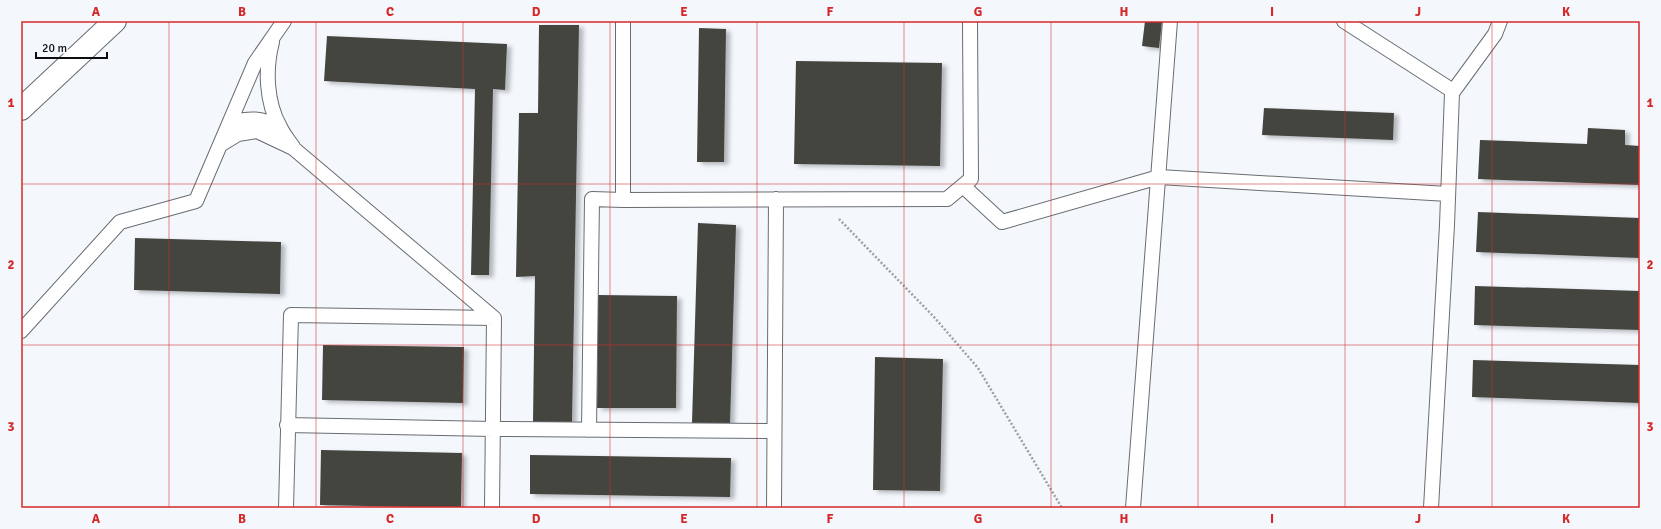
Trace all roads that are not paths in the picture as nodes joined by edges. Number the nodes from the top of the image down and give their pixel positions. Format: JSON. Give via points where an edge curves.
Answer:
{"nodes":[{"id":1,"x":115,"y":21,"type":"edge"},
{"id":2,"x":284,"y":21,"type":"edge"},
{"id":3,"x":623,"y":21,"type":"edge"},
{"id":4,"x":970,"y":21,"type":"edge"},
{"id":5,"x":1170,"y":21,"type":"edge"},
{"id":6,"x":1344,"y":21,"type":"edge"},
{"id":7,"x":1500,"y":21,"type":"edge"},
{"id":8,"x":274,"y":36,"type":"junction"},
{"id":9,"x":1453,"y":91,"type":"junction"},
{"id":10,"x":21,"y":109,"type":"edge"},
{"id":11,"x":231,"y":122,"type":"junction"},
{"id":12,"x":279,"y":126,"type":"junction"},
{"id":13,"x":220,"y":145,"type":"junction"},
{"id":14,"x":293,"y":148,"type":"junction"},
{"id":15,"x":1159,"y":177,"type":"junction"},
{"id":16,"x":963,"y":186,"type":"junction"},
{"id":17,"x":1448,"y":194,"type":"junction"},
{"id":18,"x":623,"y":200,"type":"junction"},
{"id":19,"x":776,"y":200,"type":"junction"},
{"id":20,"x":494,"y":318,"type":"junction"},
{"id":21,"x":21,"y":331,"type":"edge"},
{"id":22,"x":287,"y":425,"type":"junction"},
{"id":23,"x":493,"y":429,"type":"junction"},
{"id":24,"x":589,"y":430,"type":"junction"},
{"id":25,"x":774,"y":431,"type":"junction"},
{"id":26,"x":286,"y":508,"type":"edge"},
{"id":27,"x":492,"y":508,"type":"edge"},
{"id":28,"x":774,"y":508,"type":"edge"},
{"id":29,"x":1133,"y":508,"type":"edge"},
{"id":30,"x":1431,"y":508,"type":"edge"}],
"edges":[{"from":1,"to":10,"type":"street"},
{"from":2,"to":8,"type":"lane"},
{"from":3,"to":18,"type":"lane"},
{"from":4,"to":16,"type":"lane","via":[[971,179]]},
{"from":5,"to":15,"type":"lane"},
{"from":6,"to":9,"type":"lane"},
{"from":7,"to":9,"type":"lane","via":[[1494,34]]},
{"from":8,"to":11,"type":"lane","via":[[255,63]]},
{"from":8,"to":12,"type":"lane","via":[[269,55],[268,80]]},
{"from":9,"to":17,"type":"lane"},
{"from":11,"to":12,"type":"lane","via":[[246,119],[264,120]]},
{"from":11,"to":13,"type":"lane"},
{"from":12,"to":14,"type":"lane"},
{"from":13,"to":14,"type":"lane","via":[[238,134],[257,131]]},
{"from":13,"to":21,"type":"lane","via":[[196,201],[120,222]]},
{"from":14,"to":20,"type":"lane"},
{"from":15,"to":16,"type":"lane","via":[[1002,222]]},
{"from":15,"to":17,"type":"lane"},
{"from":15,"to":29,"type":"lane"},
{"from":16,"to":19,"type":"lane","via":[[947,199]]},
{"from":17,"to":30,"type":"lane"},
{"from":18,"to":19,"type":"lane"},
{"from":18,"to":24,"type":"lane","via":[[592,199]]},
{"from":19,"to":25,"type":"lane"},
{"from":20,"to":22,"type":"lane","via":[[291,315]]},
{"from":20,"to":23,"type":"lane"},
{"from":22,"to":23,"type":"lane"},
{"from":22,"to":26,"type":"lane"},
{"from":23,"to":24,"type":"lane"},
{"from":23,"to":27,"type":"lane"},
{"from":24,"to":25,"type":"lane"},
{"from":25,"to":28,"type":"lane"}]}
